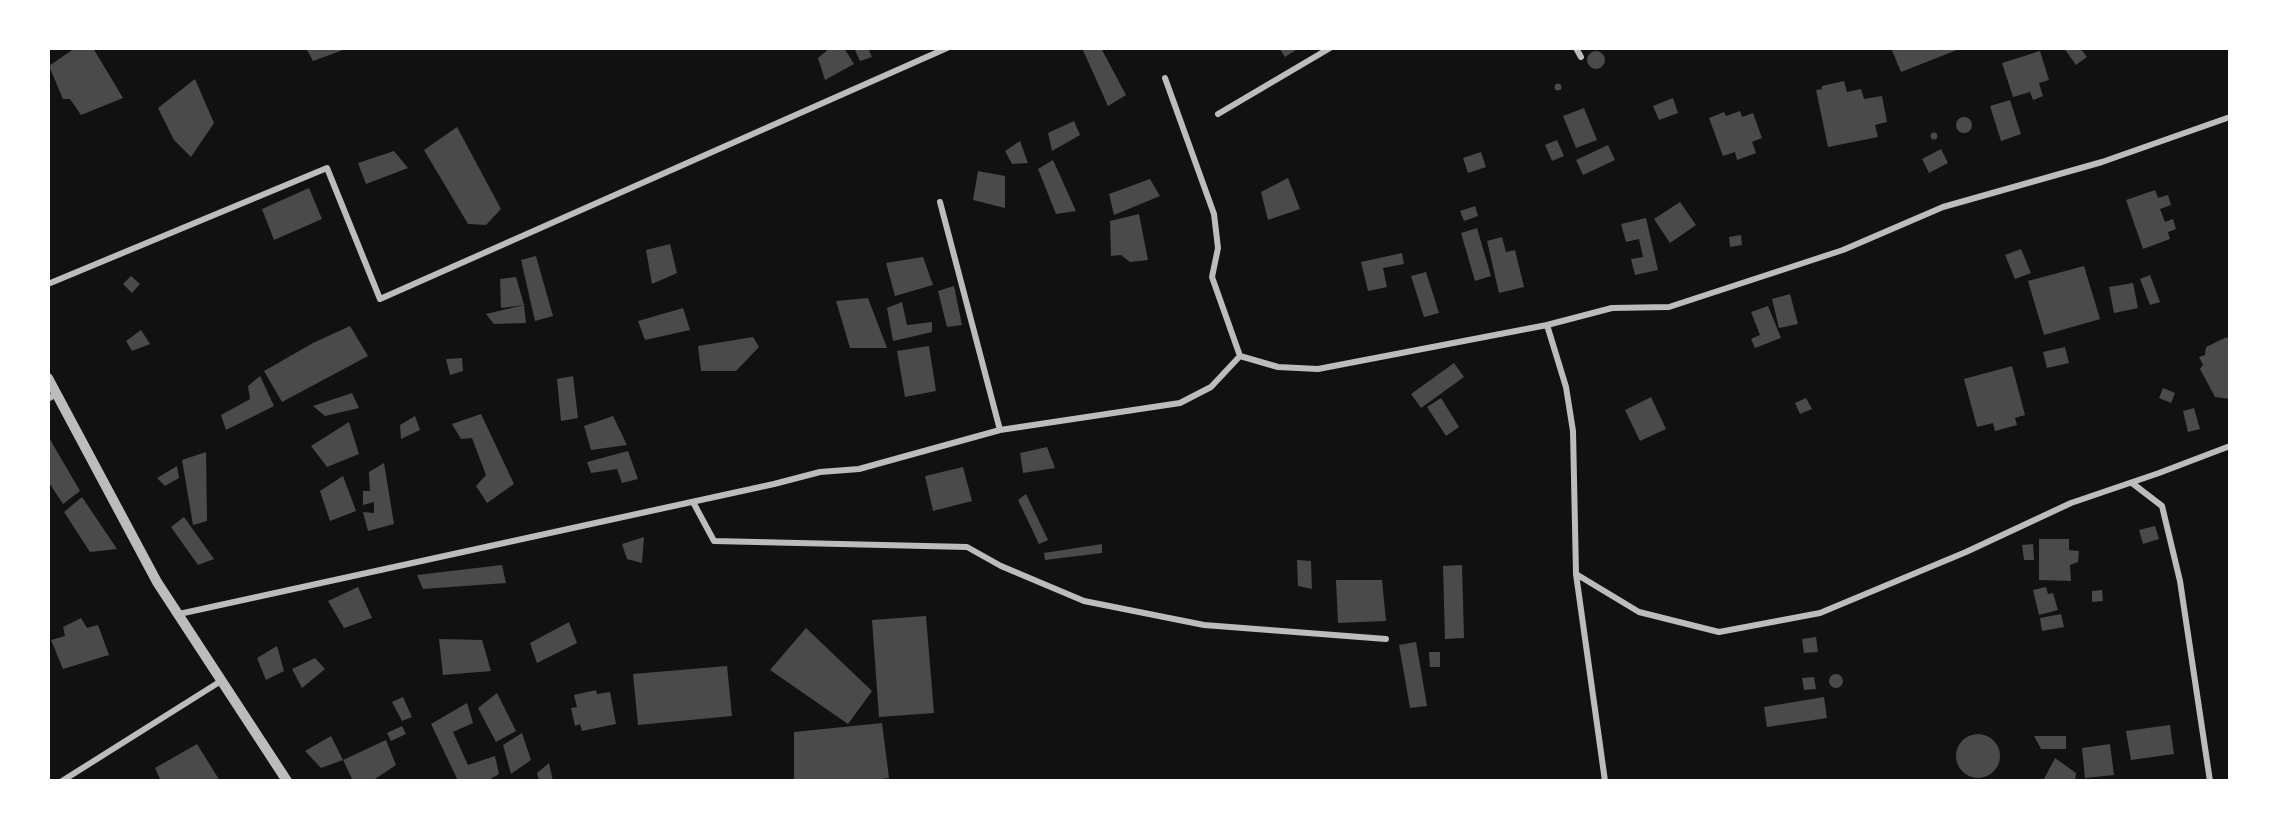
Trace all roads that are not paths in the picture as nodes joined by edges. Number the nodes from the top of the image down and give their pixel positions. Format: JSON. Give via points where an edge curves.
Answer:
{"nodes":[{"id":1,"x":947,"y":48,"type":"edge"},
{"id":2,"x":1330,"y":48,"type":"edge"},
{"id":3,"x":1576,"y":48,"type":"edge"},
{"id":4,"x":1581,"y":57,"type":"dead end"},
{"id":5,"x":1165,"y":78,"type":"dead end"},
{"id":6,"x":1218,"y":114,"type":"dead end"},
{"id":7,"x":2230,"y":117,"type":"edge"},
{"id":8,"x":940,"y":202,"type":"dead end"},
{"id":9,"x":48,"y":284,"type":"edge"},
{"id":10,"x":1547,"y":325,"type":"junction"},
{"id":11,"x":1240,"y":356,"type":"junction"},
{"id":12,"x":48,"y":378,"type":"edge"},
{"id":13,"x":52,"y":396,"type":"edge"},
{"id":14,"x":1000,"y":430,"type":"junction"},
{"id":15,"x":2230,"y":446,"type":"edge"},
{"id":16,"x":2132,"y":483,"type":"junction"},
{"id":17,"x":693,"y":502,"type":"junction"},
{"id":18,"x":1576,"y":574,"type":"junction"},
{"id":19,"x":179,"y":614,"type":"junction"},
{"id":20,"x":1386,"y":639,"type":"dead end"},
{"id":21,"x":221,"y":681,"type":"junction"},
{"id":22,"x":62,"y":781,"type":"edge"},
{"id":23,"x":287,"y":781,"type":"edge"},
{"id":24,"x":1605,"y":781,"type":"edge"},
{"id":25,"x":2210,"y":781,"type":"edge"}],
"edges":[{"from":1,"to":9,"type":"street","via":[[380,298],[327,168]]},
{"from":2,"to":6,"type":"street"},
{"from":3,"to":4,"type":"street"},
{"from":5,"to":11,"type":"street","via":[[1214,214],[1218,248],[1212,277]]},
{"from":7,"to":10,"type":"street","via":[[2102,162],[1943,207],[1843,250],[1669,307],[1612,308]]},
{"from":8,"to":14,"type":"street"},
{"from":10,"to":11,"type":"street","via":[[1318,369],[1278,367]]},
{"from":10,"to":18,"type":"street","via":[[1566,387],[1573,432]]},
{"from":11,"to":14,"type":"street","via":[[1211,387],[1180,403]]},
{"from":12,"to":13,"type":"street"},
{"from":13,"to":19,"type":"street"},
{"from":14,"to":17,"type":"street","via":[[859,469],[820,472]]},
{"from":15,"to":16,"type":"street"},
{"from":16,"to":18,"type":"street","via":[[2071,503],[1820,613],[1719,632],[1639,612]]},
{"from":16,"to":25,"type":"street","via":[[2162,506],[2180,581]]},
{"from":17,"to":19,"type":"street"},
{"from":17,"to":20,"type":"street","via":[[714,541],[967,548],[1084,601],[1204,625]]},
{"from":18,"to":24,"type":"street"},
{"from":19,"to":21,"type":"street"},
{"from":21,"to":22,"type":"street"},
{"from":21,"to":23,"type":"street"}]}
